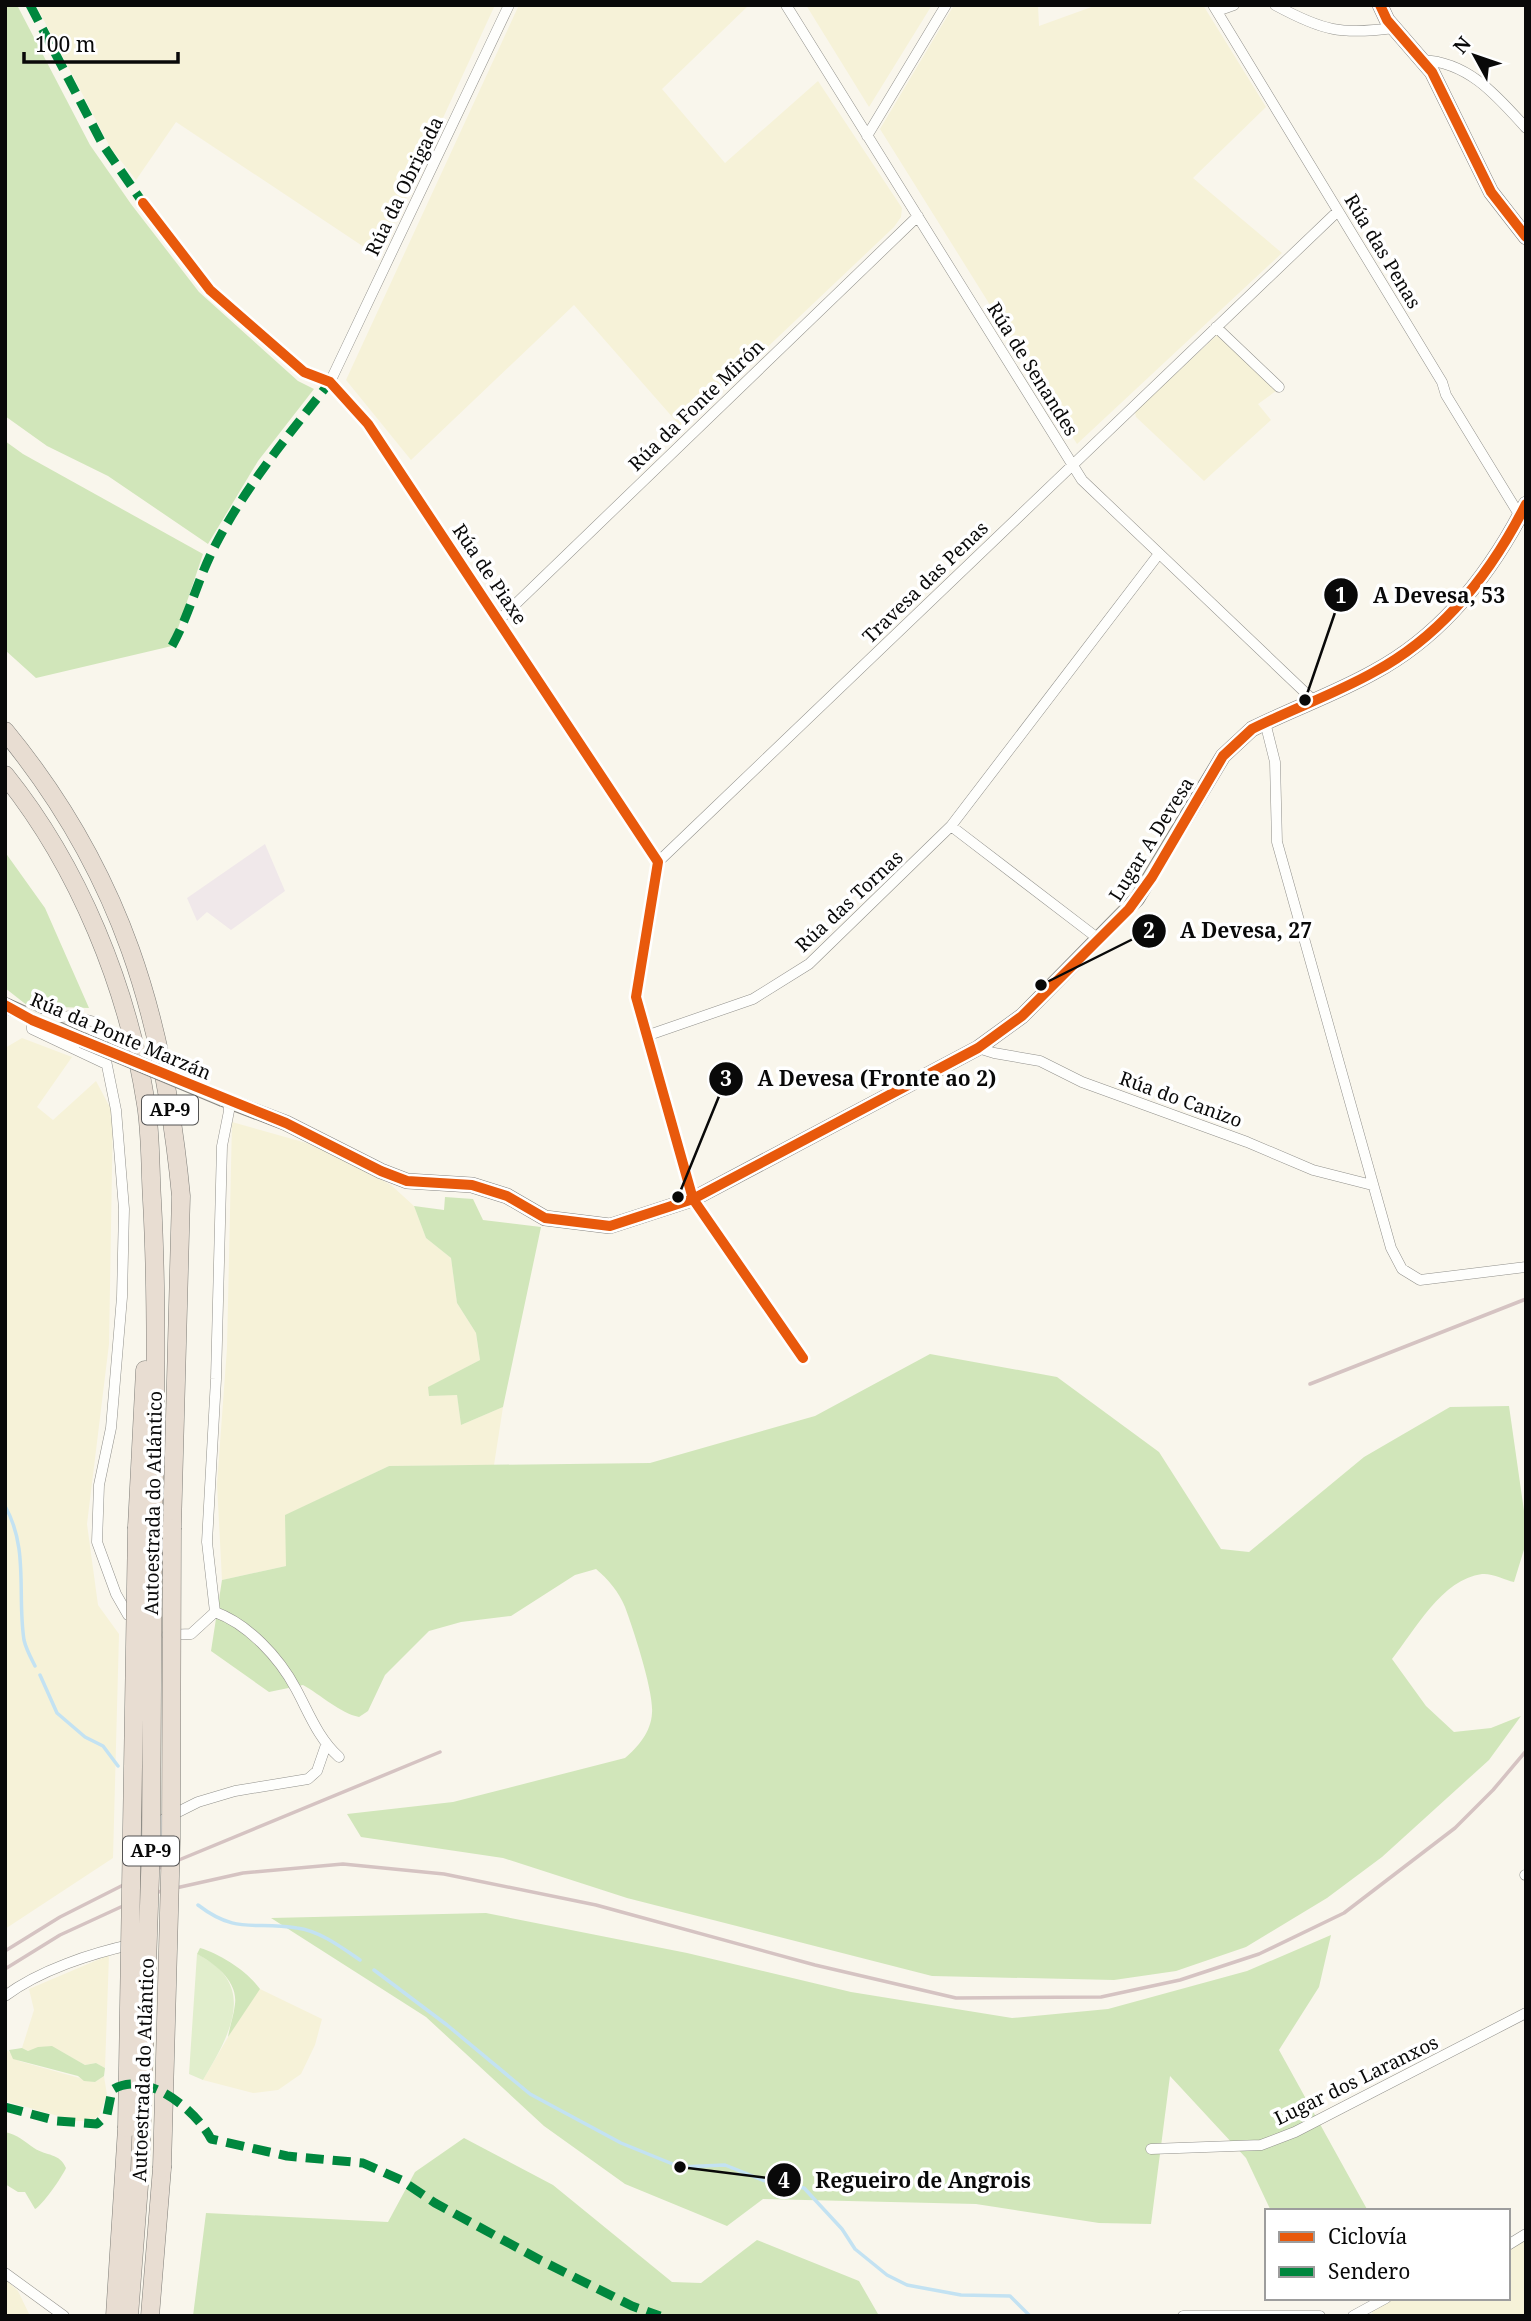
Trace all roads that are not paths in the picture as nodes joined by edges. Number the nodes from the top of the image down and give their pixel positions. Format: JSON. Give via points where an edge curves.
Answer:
{"nodes":[{"id":1,"x":509,"y":5,"type":"edge"},
{"id":2,"x":786,"y":5,"type":"edge"},
{"id":3,"x":946,"y":5,"type":"edge"},
{"id":4,"x":1234,"y":5,"type":"edge"},
{"id":5,"x":1275,"y":5,"type":"edge"},
{"id":6,"x":1380,"y":5,"type":"edge"},
{"id":7,"x":1215,"y":8,"type":"edge"},
{"id":8,"x":1394,"y":28,"type":"junction"},
{"id":9,"x":1422,"y":60,"type":"junction"},
{"id":10,"x":1526,"y":128,"type":"edge"},
{"id":11,"x":867,"y":136,"type":"junction"},
{"id":12,"x":143,"y":203,"type":"dead end"},
{"id":13,"x":1338,"y":211,"type":"junction"},
{"id":14,"x":918,"y":216,"type":"junction"},
{"id":15,"x":1526,"y":237,"type":"edge"},
{"id":16,"x":1216,"y":327,"type":"junction"},
{"id":17,"x":330,"y":382,"type":"junction"},
{"id":18,"x":1279,"y":387,"type":"dead end"},
{"id":19,"x":1072,"y":464,"type":"junction"},
{"id":20,"x":1523,"y":510,"type":"edge"},
{"id":21,"x":1158,"y":555,"type":"junction"},
{"id":22,"x":499,"y":621,"type":"junction"},
{"id":23,"x":1313,"y":700,"type":"junction"},
{"id":24,"x":1265,"y":722,"type":"junction"},
{"id":25,"x":5,"y":732,"type":"edge"},
{"id":26,"x":5,"y":775,"type":"edge"},
{"id":27,"x":951,"y":826,"type":"junction"},
{"id":28,"x":659,"y":862,"type":"junction"},
{"id":29,"x":1100,"y":940,"type":"junction"},
{"id":30,"x":5,"y":1005,"type":"edge"},
{"id":31,"x":32,"y":1020,"type":"junction"},
{"id":32,"x":646,"y":1036,"type":"junction"},
{"id":33,"x":978,"y":1048,"type":"junction"},
{"id":34,"x":104,"y":1063,"type":"junction"},
{"id":35,"x":225,"y":1100,"type":"junction"},
{"id":36,"x":1372,"y":1185,"type":"junction"},
{"id":37,"x":693,"y":1199,"type":"junction"},
{"id":38,"x":1526,"y":1267,"type":"edge"},
{"id":39,"x":803,"y":1358,"type":"dead end"},
{"id":40,"x":145,"y":1528,"type":"junction"},
{"id":41,"x":215,"y":1612,"type":"junction"},
{"id":42,"x":326,"y":1745,"type":"junction"},
{"id":43,"x":339,"y":1757,"type":"dead end"},
{"id":44,"x":5,"y":1996,"type":"edge"},
{"id":45,"x":1526,"y":2013,"type":"edge"},
{"id":46,"x":1151,"y":2149,"type":"dead end"},
{"id":47,"x":160,"y":2192,"type":"junction"},
{"id":48,"x":1526,"y":2234,"type":"edge"},
{"id":49,"x":1510,"y":2244,"type":"edge"},
{"id":50,"x":5,"y":2273,"type":"edge"},
{"id":51,"x":1382,"y":2300,"type":"edge"},
{"id":52,"x":64,"y":2316,"type":"edge"},
{"id":53,"x":115,"y":2316,"type":"edge"},
{"id":54,"x":129,"y":2316,"type":"edge"},
{"id":55,"x":150,"y":2316,"type":"edge"},
{"id":56,"x":162,"y":2316,"type":"edge"},
{"id":57,"x":1183,"y":2316,"type":"edge"},
{"id":58,"x":1320,"y":2316,"type":"edge"},
{"id":59,"x":1353,"y":2316,"type":"edge"}],
"edges":[{"from":1,"to":17,"type":"street","name":"Rúa da Obrigada"},
{"from":2,"to":11,"type":"street","name":"Rúa de Senandes"},
{"from":3,"to":11,"type":"street"},
{"from":4,"to":7,"type":"street"},
{"from":5,"to":8,"type":"street","via":[[1338,32]]},
{"from":6,"to":8,"type":"street"},
{"from":7,"to":13,"type":"street","name":"Rúa das Penas"},
{"from":8,"to":9,"type":"street"},
{"from":9,"to":10,"type":"street","via":[[1436,60],[1488,85]]},
{"from":9,"to":15,"type":"street","via":[[1436,79],[1491,192]]},
{"from":11,"to":14,"type":"street","name":"Rúa de Senandes"},
{"from":12,"to":17,"type":"street","name":"Rúa de Piaxe","via":[[210,290],[304,372]]},
{"from":13,"to":16,"type":"street","name":"Travesa das Penas"},
{"from":13,"to":20,"type":"street","name":"Rúa das Penas"},
{"from":14,"to":19,"type":"street","name":"Rúa de Senandes"},
{"from":14,"to":22,"type":"street","name":"Rúa da Fonte Mirón"},
{"from":16,"to":18,"type":"street"},
{"from":16,"to":19,"type":"street","name":"Travesa das Penas"},
{"from":17,"to":22,"type":"street","name":"Rúa de Piaxe","via":[[368,424]]},
{"from":19,"to":21,"type":"street","name":"Rúa de Senandes","via":[[1099,500]]},
{"from":19,"to":28,"type":"street","name":"Travesa das Penas"},
{"from":20,"to":23,"type":"street","name":"Lugar A Devesa","via":[[1483,579],[1455,610],[1386,665]]},
{"from":21,"to":23,"type":"street","name":"Rúa de Senandes"},
{"from":21,"to":27,"type":"street","name":"Rúa das Tornas"},
{"from":22,"to":28,"type":"street","name":"Rúa de Piaxe"},
{"from":23,"to":24,"type":"street","name":"Lugar A Devesa"},
{"from":24,"to":29,"type":"street","name":"Lugar A Devesa","via":[[1230,747],[1145,888]]},
{"from":24,"to":36,"type":"street","via":[[1275,762],[1277,842]]},
{"from":25,"to":47,"type":"highway","name":"Autoestrada do Atlántico","number":"AP-9","bridge":true,"via":[[41,775],[89,852],[113,904],[153,1017],[177,1149],[181,1196],[172,1528],[171,1840]]},
{"from":26,"to":40,"type":"highway","name":"Autoestrada do Atlántico","number":"AP-9","via":[[63,864],[92,920],[124,1008],[147,1105],[156,1269]]},
{"from":27,"to":29,"type":"street"},
{"from":27,"to":32,"type":"street","name":"Rúa das Tornas","via":[[809,964],[753,999]]},
{"from":28,"to":32,"type":"street","via":[[636,998]]},
{"from":29,"to":33,"type":"street","name":"Lugar A Devesa","via":[[1022,1016]]},
{"from":30,"to":31,"type":"street","name":"Rúa da Ponte Marzán"},
{"from":31,"to":34,"type":"street","name":"Rúa da Ponte Marzán","via":[[32,1029]]},
{"from":31,"to":34,"type":"street","name":"Rúa da Ponte Marzán","via":[[71,1016],[94,1022]]},
{"from":31,"to":35,"type":"street","name":"Rúa da Ponte Marzán","bridge":true},
{"from":32,"to":37,"type":"street"},
{"from":33,"to":36,"type":"street","name":"Rúa do Canizo","via":[[1040,1061],[1082,1082],[1313,1170]]},
{"from":33,"to":37,"type":"street","name":"Lugar A Devesa"},
{"from":34,"to":41,"type":"street","via":[[117,1110],[123,1232],[111,1428],[99,1485],[97,1542],[128,1615],[161,1635],[191,1634]]},
{"from":35,"to":37,"type":"street","name":"Rúa da Ponte Marzán","via":[[286,1122],[407,1181],[472,1185],[507,1196],[545,1218],[610,1226]]},
{"from":35,"to":41,"type":"street","via":[[229,1111],[222,1146],[207,1542]]},
{"from":36,"to":38,"type":"street","via":[[1391,1248],[1402,1269],[1420,1280]]},
{"from":37,"to":39,"type":"street"},
{"from":40,"to":53,"type":"highway","bridge":true,"via":[[127,2128]]},
{"from":40,"to":54,"type":"highway","name":"Autoestrada do Atlántico","number":"AP-9","bridge":true,"via":[[151,1834],[140,2172]]},
{"from":41,"to":42,"type":"street","via":[[232,1618],[278,1660]]},
{"from":42,"to":43,"type":"street"},
{"from":42,"to":44,"type":"street","via":[[317,1770],[308,1779],[235,1791],[164,1819],[159,1833],[154,1941],[76,1962]]},
{"from":45,"to":46,"type":"street","name":"Lugar dos Laranxos","via":[[1295,2132],[1261,2145]]},
{"from":47,"to":55,"type":"highway","name":"Autoestrada do Atlántico","number":"AP-9"},
{"from":47,"to":56,"type":"highway"},
{"from":48,"to":49,"type":"street"},
{"from":50,"to":52,"type":"street"},
{"from":51,"to":59,"type":"street"},
{"from":57,"to":58,"type":"street"}]}
